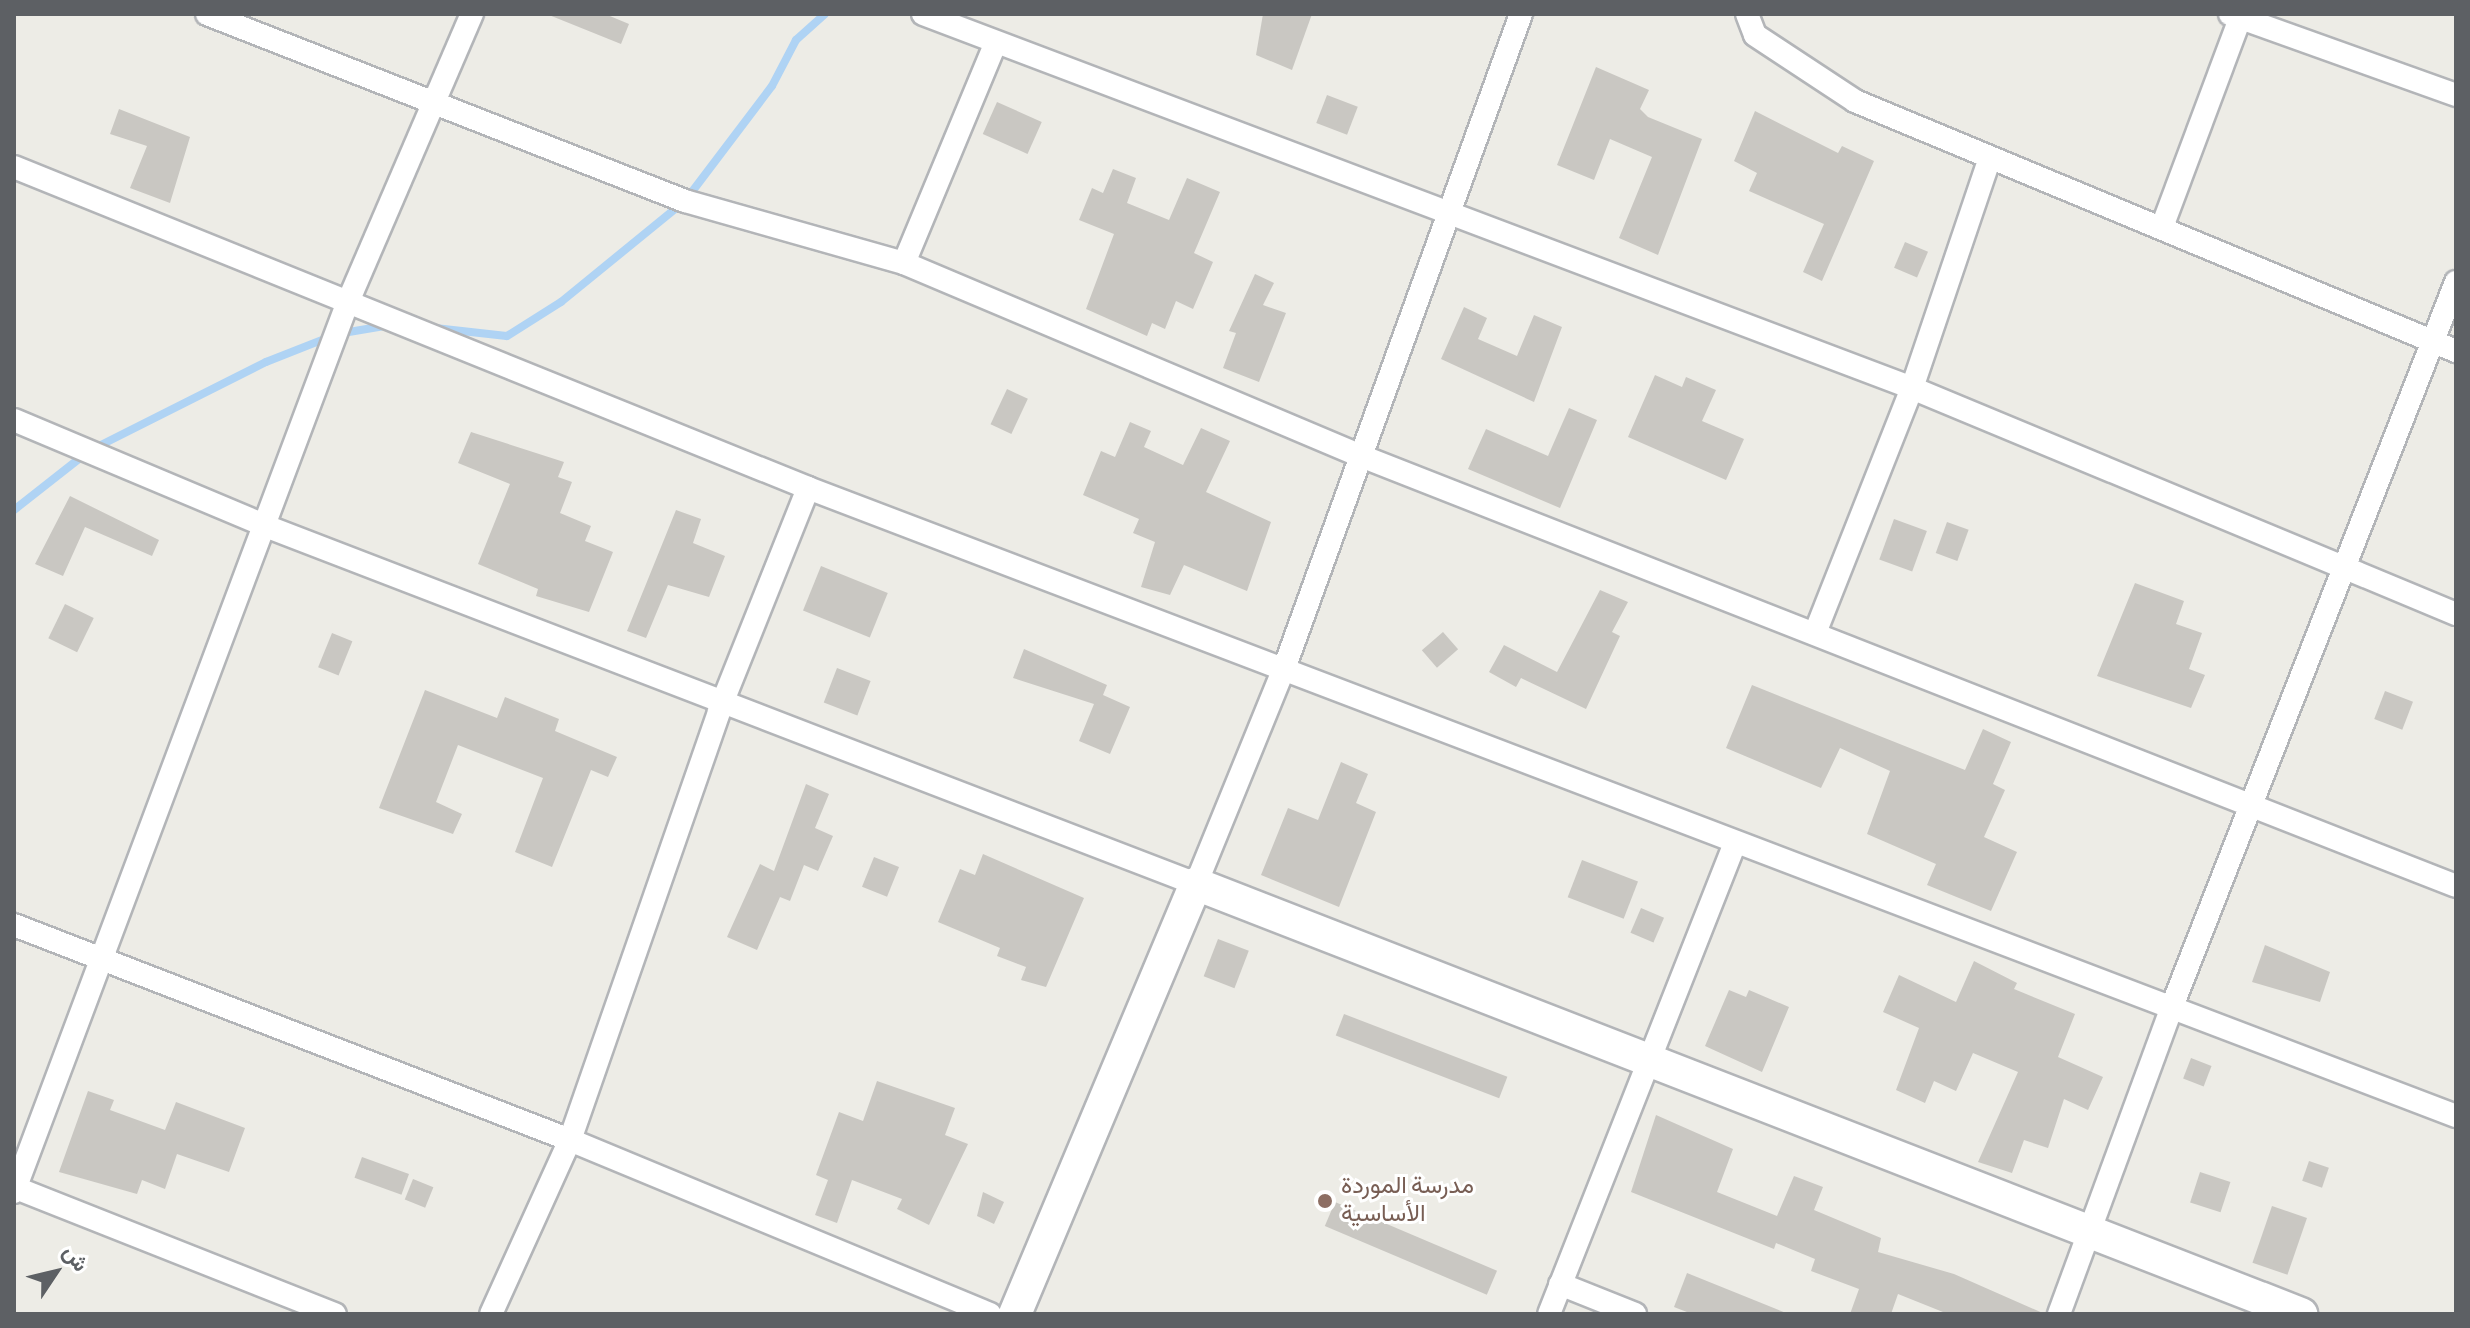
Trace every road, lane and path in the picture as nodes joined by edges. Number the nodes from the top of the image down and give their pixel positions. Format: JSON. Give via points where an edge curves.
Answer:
{"nodes":[{"id":1,"x":207,"y":14,"type":"edge"},
{"id":2,"x":472,"y":14,"type":"edge"},
{"id":3,"x":923,"y":14,"type":"edge"},
{"id":4,"x":1521,"y":14,"type":"edge"},
{"id":5,"x":1747,"y":14,"type":"edge"},
{"id":6,"x":2235,"y":16,"type":"edge"},
{"id":7,"x":996,"y":42,"type":"junction"},
{"id":8,"x":2456,"y":95,"type":"edge"},
{"id":9,"x":432,"y":107,"type":"junction"},
{"id":10,"x":1989,"y":160,"type":"junction"},
{"id":11,"x":14,"y":167,"type":"edge"},
{"id":12,"x":1448,"y":216,"type":"junction"},
{"id":13,"x":2162,"y":227,"type":"junction"},
{"id":14,"x":904,"y":263,"type":"junction"},
{"id":15,"x":2456,"y":282,"type":"edge"},
{"id":16,"x":347,"y":304,"type":"junction"},
{"id":17,"x":2433,"y":342,"type":"junction"},
{"id":18,"x":2456,"y":351,"type":"edge"},
{"id":19,"x":1912,"y":388,"type":"junction"},
{"id":20,"x":14,"y":420,"type":"edge"},
{"id":21,"x":1361,"y":456,"type":"junction"},
{"id":22,"x":808,"y":488,"type":"junction"},
{"id":23,"x":268,"y":527,"type":"junction"},
{"id":24,"x":2344,"y":571,"type":"junction"},
{"id":25,"x":2456,"y":614,"type":"edge"},
{"id":26,"x":1815,"y":633,"type":"junction"},
{"id":27,"x":1285,"y":666,"type":"junction"},
{"id":28,"x":723,"y":702,"type":"junction"},
{"id":29,"x":2255,"y":806,"type":"junction"},
{"id":30,"x":1735,"y":843,"type":"junction"},
{"id":31,"x":1196,"y":884,"type":"junction"},
{"id":32,"x":2456,"y":886,"type":"edge"},
{"id":33,"x":14,"y":925,"type":"edge"},
{"id":34,"x":98,"y":957,"type":"junction"},
{"id":35,"x":2171,"y":1009,"type":"junction"},
{"id":36,"x":1647,"y":1063,"type":"junction"},
{"id":37,"x":2456,"y":1116,"type":"edge"},
{"id":38,"x":570,"y":1140,"type":"junction"},
{"id":39,"x":15,"y":1190,"type":"edge"},
{"id":40,"x":2090,"y":1230,"type":"junction"},
{"id":41,"x":1560,"y":1284,"type":"junction"},
{"id":42,"x":335,"y":1314,"type":"edge"},
{"id":43,"x":491,"y":1314,"type":"edge"},
{"id":44,"x":990,"y":1314,"type":"edge"},
{"id":45,"x":1015,"y":1314,"type":"edge"},
{"id":46,"x":1549,"y":1314,"type":"edge"},
{"id":47,"x":1635,"y":1314,"type":"edge"},
{"id":48,"x":2059,"y":1314,"type":"edge"},
{"id":49,"x":2301,"y":1314,"type":"edge"}],
"edges":[{"from":1,"to":9,"type":"street"},
{"from":2,"to":9,"type":"street"},
{"from":3,"to":7,"type":"street"},
{"from":4,"to":12,"type":"street"},
{"from":5,"to":10,"type":"street","via":[[1755,35],[1803,71],[1855,101]]},
{"from":6,"to":8,"type":"street"},
{"from":6,"to":13,"type":"street"},
{"from":7,"to":12,"type":"street"},
{"from":7,"to":14,"type":"street"},
{"from":9,"to":14,"type":"street","via":[[685,201]]},
{"from":9,"to":16,"type":"street"},
{"from":10,"to":13,"type":"street"},
{"from":10,"to":19,"type":"street"},
{"from":11,"to":16,"type":"street"},
{"from":12,"to":19,"type":"street"},
{"from":12,"to":21,"type":"street"},
{"from":13,"to":17,"type":"street"},
{"from":14,"to":21,"type":"street"},
{"from":15,"to":17,"type":"street"},
{"from":16,"to":22,"type":"street"},
{"from":16,"to":23,"type":"street"},
{"from":17,"to":18,"type":"street"},
{"from":17,"to":24,"type":"street"},
{"from":19,"to":24,"type":"street"},
{"from":19,"to":26,"type":"street"},
{"from":20,"to":23,"type":"street"},
{"from":21,"to":26,"type":"street"},
{"from":21,"to":27,"type":"street"},
{"from":22,"to":27,"type":"street"},
{"from":22,"to":28,"type":"street"},
{"from":23,"to":28,"type":"street"},
{"from":23,"to":34,"type":"street"},
{"from":24,"to":25,"type":"street"},
{"from":24,"to":29,"type":"street"},
{"from":26,"to":29,"type":"street"},
{"from":27,"to":30,"type":"street"},
{"from":27,"to":31,"type":"street"},
{"from":28,"to":31,"type":"street"},
{"from":28,"to":38,"type":"street"},
{"from":29,"to":32,"type":"street"},
{"from":29,"to":35,"type":"street"},
{"from":30,"to":35,"type":"street"},
{"from":30,"to":36,"type":"street"},
{"from":31,"to":36,"type":"main road"},
{"from":31,"to":45,"type":"main road"},
{"from":33,"to":34,"type":"street"},
{"from":34,"to":38,"type":"street"},
{"from":34,"to":39,"type":"street"},
{"from":35,"to":37,"type":"street"},
{"from":35,"to":40,"type":"street"},
{"from":36,"to":40,"type":"main road"},
{"from":36,"to":41,"type":"street"},
{"from":38,"to":43,"type":"street"},
{"from":38,"to":44,"type":"street"},
{"from":39,"to":42,"type":"street"},
{"from":40,"to":48,"type":"street"},
{"from":40,"to":49,"type":"main road"},
{"from":41,"to":46,"type":"street"},
{"from":41,"to":47,"type":"street"}]}
